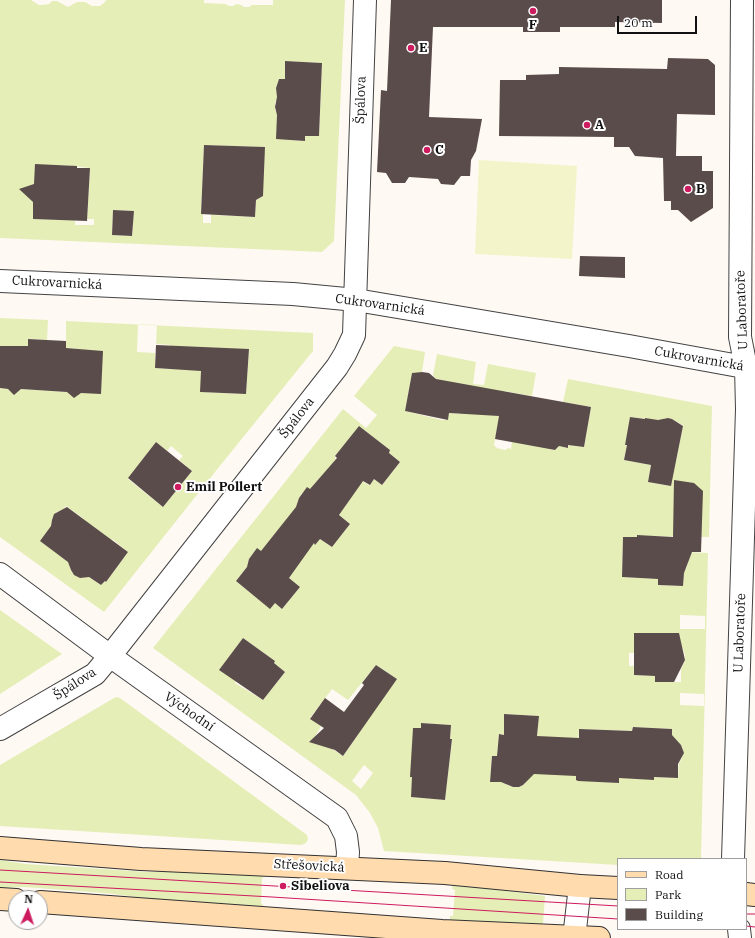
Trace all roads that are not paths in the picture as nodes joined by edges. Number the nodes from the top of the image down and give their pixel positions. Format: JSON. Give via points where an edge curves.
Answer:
{"nodes":[{"id":1,"x":365,"y":0,"type":"edge"},
{"id":2,"x":742,"y":0,"type":"edge"},
{"id":3,"x":0,"y":281,"type":"edge"},
{"id":4,"x":356,"y":300,"type":"junction"},
{"id":5,"x":750,"y":368,"type":"edge"},
{"id":6,"x":0,"y":574,"type":"edge"},
{"id":7,"x":110,"y":656,"type":"junction"},
{"id":8,"x":0,"y":729,"type":"edge"},
{"id":9,"x":0,"y":848,"type":"edge"},
{"id":10,"x":733,"y":858,"type":"edge"},
{"id":11,"x":347,"y":867,"type":"junction"},
{"id":12,"x":580,"y":886,"type":"junction"},
{"id":13,"x":617,"y":888,"type":"edge"},
{"id":14,"x":48,"y":903,"type":"edge"},
{"id":15,"x":574,"y":937,"type":"edge"},
{"id":16,"x":599,"y":938,"type":"edge"}],
"edges":[{"from":1,"to":4,"type":"street","name":"Špálova"},
{"from":2,"to":5,"type":"street","name":"U Laboratoře","via":[[740,337]]},
{"from":3,"to":4,"type":"street","name":"Cukrovarnická","via":[[293,294]]},
{"from":4,"to":5,"type":"street","name":"Cukrovarnická"},
{"from":4,"to":7,"type":"street","name":"Špálova","via":[[354,335],[336,368]]},
{"from":5,"to":10,"type":"street","name":"U Laboratoře"},
{"from":6,"to":7,"type":"street","name":"Východní"},
{"from":7,"to":8,"type":"street","name":"Špálova","via":[[95,674]]},
{"from":7,"to":11,"type":"street","name":"Východní","via":[[337,818],[346,836]]},
{"from":9,"to":11,"type":"street","name":"Střešovická","via":[[141,859]]},
{"from":11,"to":12,"type":"street","name":"Střešovická","via":[[445,872]]},
{"from":12,"to":13,"type":"street","name":"Střešovická"},
{"from":12,"to":15,"type":"street"},
{"from":14,"to":15,"type":"street","via":[[435,930]]},
{"from":15,"to":16,"type":"street"}]}
